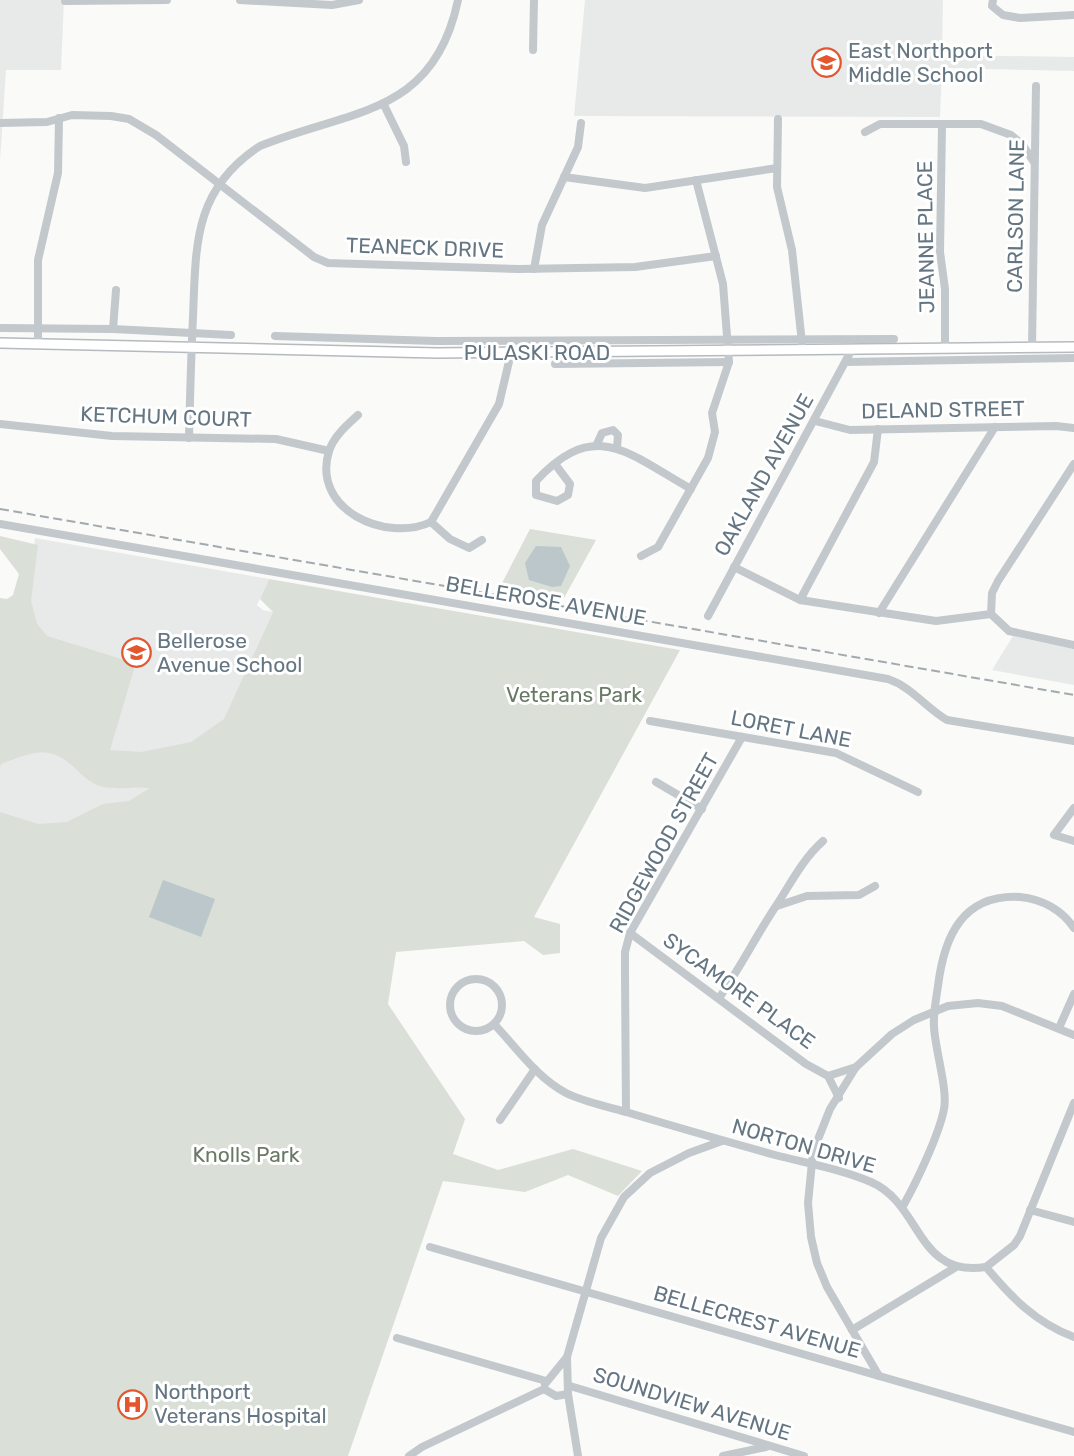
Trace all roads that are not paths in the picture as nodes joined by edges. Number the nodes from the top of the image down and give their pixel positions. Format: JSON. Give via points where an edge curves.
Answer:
{"nodes":[{"id":1,"x":167,"y":0,"type":"edge"},
{"id":2,"x":240,"y":0,"type":"edge"},
{"id":3,"x":359,"y":0,"type":"edge"},
{"id":4,"x":458,"y":0,"type":"edge"},
{"id":5,"x":534,"y":0,"type":"edge"},
{"id":6,"x":993,"y":0,"type":"edge"},
{"id":7,"x":65,"y":1,"type":"edge"},
{"id":8,"x":1074,"y":15,"type":"edge"},
{"id":9,"x":533,"y":50,"type":"dead end"},
{"id":10,"x":1036,"y":86,"type":"dead end"},
{"id":11,"x":384,"y":105,"type":"junction"},
{"id":12,"x":59,"y":118,"type":"junction"},
{"id":13,"x":778,"y":119,"type":"dead end"},
{"id":14,"x":0,"y":123,"type":"edge"},
{"id":15,"x":581,"y":123,"type":"dead end"},
{"id":16,"x":942,"y":125,"type":"junction"},
{"id":17,"x":865,"y":132,"type":"dead end"},
{"id":18,"x":405,"y":162,"type":"dead end"},
{"id":19,"x":1035,"y":163,"type":"junction"},
{"id":20,"x":777,"y":168,"type":"junction"},
{"id":21,"x":564,"y":177,"type":"junction"},
{"id":22,"x":696,"y":180,"type":"junction"},
{"id":23,"x":219,"y":183,"type":"junction"},
{"id":24,"x":716,"y":256,"type":"junction"},
{"id":25,"x":534,"y":269,"type":"junction"},
{"id":26,"x":116,"y":290,"type":"dead end"},
{"id":27,"x":0,"y":328,"type":"edge"},
{"id":28,"x":38,"y":329,"type":"junction"},
{"id":29,"x":113,"y":329,"type":"junction"},
{"id":30,"x":192,"y":333,"type":"junction"},
{"id":31,"x":231,"y":335,"type":"dead end"},
{"id":32,"x":276,"y":336,"type":"dead end"},
{"id":33,"x":312,"y":338,"type":"junction"},
{"id":34,"x":801,"y":339,"type":"junction"},
{"id":35,"x":894,"y":339,"type":"dead end"},
{"id":36,"x":727,"y":340,"type":"junction"},
{"id":37,"x":436,"y":341,"type":"junction"},
{"id":38,"x":0,"y":343,"type":"edge"},
{"id":39,"x":39,"y":344,"type":"junction"},
{"id":40,"x":1032,"y":347,"type":"junction"},
{"id":41,"x":1074,"y":347,"type":"edge"},
{"id":42,"x":192,"y":348,"type":"junction"},
{"id":43,"x":945,"y":348,"type":"junction"},
{"id":44,"x":802,"y":350,"type":"junction"},
{"id":45,"x":311,"y":351,"type":"junction"},
{"id":46,"x":728,"y":351,"type":"junction"},
{"id":47,"x":851,"y":351,"type":"junction"},
{"id":48,"x":437,"y":353,"type":"junction"},
{"id":49,"x":511,"y":353,"type":"junction"},
{"id":50,"x":1074,"y":358,"type":"edge"},
{"id":51,"x":729,"y":362,"type":"junction"},
{"id":52,"x":846,"y":362,"type":"junction"},
{"id":53,"x":555,"y":364,"type":"dead end"},
{"id":54,"x":358,"y":415,"type":"dead end"},
{"id":55,"x":815,"y":421,"type":"junction"},
{"id":56,"x":0,"y":424,"type":"edge"},
{"id":57,"x":995,"y":427,"type":"junction"},
{"id":58,"x":1074,"y":428,"type":"edge"},
{"id":59,"x":878,"y":429,"type":"junction"},
{"id":60,"x":189,"y":438,"type":"junction"},
{"id":61,"x":597,"y":444,"type":"junction"},
{"id":62,"x":617,"y":447,"type":"junction"},
{"id":63,"x":329,"y":451,"type":"junction"},
{"id":64,"x":555,"y":464,"type":"junction"},
{"id":65,"x":1074,"y":465,"type":"edge"},
{"id":66,"x":691,"y":489,"type":"junction"},
{"id":67,"x":431,"y":522,"type":"junction"},
{"id":68,"x":0,"y":524,"type":"edge"},
{"id":69,"x":482,"y":540,"type":"dead end"},
{"id":70,"x":641,"y":556,"type":"dead end"},
{"id":71,"x":734,"y":567,"type":"junction"},
{"id":72,"x":800,"y":600,"type":"junction"},
{"id":73,"x":879,"y":613,"type":"junction"},
{"id":74,"x":991,"y":614,"type":"junction"},
{"id":75,"x":708,"y":616,"type":"dead end"},
{"id":76,"x":1074,"y":645,"type":"edge"},
{"id":77,"x":650,"y":721,"type":"dead end"},
{"id":78,"x":742,"y":737,"type":"junction"},
{"id":79,"x":1074,"y":741,"type":"edge"},
{"id":80,"x":657,"y":782,"type":"dead end"},
{"id":81,"x":918,"y":792,"type":"dead end"},
{"id":82,"x":1074,"y":808,"type":"edge"},
{"id":83,"x":702,"y":809,"type":"junction"},
{"id":84,"x":823,"y":841,"type":"dead end"},
{"id":85,"x":1074,"y":841,"type":"edge"},
{"id":86,"x":875,"y":886,"type":"dead end"},
{"id":87,"x":776,"y":906,"type":"junction"},
{"id":88,"x":1074,"y":928,"type":"edge"},
{"id":89,"x":630,"y":933,"type":"junction"},
{"id":90,"x":1074,"y":994,"type":"edge"},
{"id":91,"x":719,"y":998,"type":"junction"},
{"id":92,"x":935,"y":1010,"type":"junction"},
{"id":93,"x":494,"y":1024,"type":"junction"},
{"id":94,"x":1059,"y":1028,"type":"junction"},
{"id":95,"x":1074,"y":1035,"type":"edge"},
{"id":96,"x":856,"y":1067,"type":"junction"},
{"id":97,"x":536,"y":1069,"type":"junction"},
{"id":98,"x":828,"y":1076,"type":"junction"},
{"id":99,"x":839,"y":1098,"type":"junction"},
{"id":100,"x":1074,"y":1102,"type":"edge"},
{"id":101,"x":626,"y":1112,"type":"junction"},
{"id":102,"x":500,"y":1120,"type":"dead end"},
{"id":103,"x":723,"y":1141,"type":"junction"},
{"id":104,"x":812,"y":1164,"type":"junction"},
{"id":105,"x":903,"y":1206,"type":"junction"},
{"id":106,"x":1030,"y":1210,"type":"junction"},
{"id":107,"x":1074,"y":1222,"type":"edge"},
{"id":108,"x":430,"y":1247,"type":"dead end"},
{"id":109,"x":956,"y":1267,"type":"junction"},
{"id":110,"x":986,"y":1267,"type":"junction"},
{"id":111,"x":585,"y":1292,"type":"junction"},
{"id":112,"x":852,"y":1330,"type":"junction"},
{"id":113,"x":1074,"y":1337,"type":"edge"},
{"id":114,"x":397,"y":1338,"type":"dead end"},
{"id":115,"x":567,"y":1357,"type":"junction"},
{"id":116,"x":879,"y":1376,"type":"junction"},
{"id":117,"x":545,"y":1385,"type":"junction"},
{"id":118,"x":569,"y":1390,"type":"junction"},
{"id":119,"x":1074,"y":1432,"type":"edge"},
{"id":120,"x":768,"y":1446,"type":"junction"},
{"id":121,"x":409,"y":1456,"type":"edge"},
{"id":122,"x":578,"y":1456,"type":"edge"},
{"id":123,"x":723,"y":1456,"type":"edge"},
{"id":124,"x":804,"y":1456,"type":"edge"}],
"edges":[{"from":1,"to":7,"type":"street"},
{"from":2,"to":3,"type":"street","via":[[332,5]]},
{"from":4,"to":11,"type":"street","via":[[451,29],[435,62],[422,78]]},
{"from":5,"to":9,"type":"street"},
{"from":6,"to":8,"type":"street","via":[[992,6],[1003,15]]},
{"from":10,"to":19,"type":"street","name":"CARLSON LANE"},
{"from":11,"to":18,"type":"street","via":[[404,146]]},
{"from":11,"to":23,"type":"street","via":[[260,146]]},
{"from":12,"to":14,"type":"street","name":"TEANECK DRIVE"},
{"from":12,"to":23,"type":"street","name":"TEANECK DRIVE","via":[[91,115],[129,119]]},
{"from":12,"to":28,"type":"street","via":[[58,173],[38,260]]},
{"from":13,"to":20,"type":"street"},
{"from":15,"to":21,"type":"street","via":[[578,147]]},
{"from":16,"to":17,"type":"street","via":[[880,124]]},
{"from":16,"to":19,"type":"street","via":[[981,124],[999,129],[1022,144]]},
{"from":16,"to":43,"type":"street","name":"JEANNE PLACE","via":[[940,252],[945,289]]},
{"from":19,"to":40,"type":"street","name":"CARLSON LANE"},
{"from":20,"to":22,"type":"street"},
{"from":20,"to":34,"type":"street","via":[[779,204],[795,271]]},
{"from":21,"to":22,"type":"street","via":[[645,188]]},
{"from":21,"to":25,"type":"street","via":[[542,225]]},
{"from":22,"to":24,"type":"street"},
{"from":23,"to":25,"type":"street","name":"TEANECK DRIVE","via":[[314,257],[328,263]]},
{"from":23,"to":30,"type":"street","via":[[196,238]]},
{"from":24,"to":25,"type":"street","name":"TEANECK DRIVE","via":[[635,267]]},
{"from":24,"to":36,"type":"street","via":[[723,284]]},
{"from":26,"to":29,"type":"street"},
{"from":27,"to":28,"type":"street"},
{"from":28,"to":29,"type":"street"},
{"from":28,"to":39,"type":"street"},
{"from":29,"to":30,"type":"street"},
{"from":30,"to":31,"type":"street"},
{"from":30,"to":42,"type":"street"},
{"from":32,"to":33,"type":"street"},
{"from":33,"to":37,"type":"street"},
{"from":33,"to":45,"type":"street"},
{"from":34,"to":35,"type":"street"},
{"from":34,"to":36,"type":"street"},
{"from":34,"to":44,"type":"street"},
{"from":36,"to":37,"type":"street"},
{"from":36,"to":46,"type":"street"},
{"from":37,"to":48,"type":"street"},
{"from":38,"to":39,"type":"main road","name":"PULASKI ROAD"},
{"from":39,"to":42,"type":"main road","name":"PULASKI ROAD"},
{"from":40,"to":41,"type":"main road","name":"PULASKI ROAD"},
{"from":40,"to":43,"type":"main road","name":"PULASKI ROAD"},
{"from":42,"to":45,"type":"main road","name":"PULASKI ROAD"},
{"from":42,"to":60,"type":"street"},
{"from":43,"to":47,"type":"main road","name":"PULASKI ROAD"},
{"from":44,"to":46,"type":"main road","name":"PULASKI ROAD"},
{"from":44,"to":47,"type":"main road","name":"PULASKI ROAD"},
{"from":45,"to":48,"type":"main road","name":"PULASKI ROAD"},
{"from":46,"to":49,"type":"main road","name":"PULASKI ROAD"},
{"from":46,"to":51,"type":"street"},
{"from":47,"to":52,"type":"street","name":"OAKLAND AVENUE"},
{"from":48,"to":49,"type":"main road","name":"PULASKI ROAD"},
{"from":49,"to":67,"type":"street","via":[[499,404]]},
{"from":50,"to":52,"type":"street"},
{"from":51,"to":53,"type":"street"},
{"from":51,"to":66,"type":"street","via":[[712,413],[713,444]]},
{"from":52,"to":55,"type":"street","name":"OAKLAND AVENUE"},
{"from":54,"to":63,"type":"street"},
{"from":55,"to":59,"type":"street","name":"DELAND STREET","via":[[850,430]]},
{"from":55,"to":71,"type":"street","name":"OAKLAND AVENUE"},
{"from":56,"to":60,"type":"street","name":"KETCHUM COURT"},
{"from":57,"to":58,"type":"street","name":"DELAND STREET"},
{"from":57,"to":59,"type":"street","name":"DELAND STREET"},
{"from":57,"to":73,"type":"street"},
{"from":59,"to":72,"type":"street","via":[[874,462]]},
{"from":60,"to":63,"type":"street","name":"KETCHUM COURT","via":[[276,439]]},
{"from":61,"to":62,"type":"street"},
{"from":61,"to":62,"type":"street","via":[[602,433],[613,430],[618,435]]},
{"from":61,"to":64,"type":"street","via":[[567,454]]},
{"from":62,"to":66,"type":"street"},
{"from":63,"to":67,"type":"street","via":[[332,491],[355,517],[369,524],[403,529]]},
{"from":64,"to":64,"type":"street","via":[[536,481],[536,495],[557,501],[568,495],[570,484]]},
{"from":65,"to":74,"type":"street","via":[[998,580],[992,593]]},
{"from":66,"to":70,"type":"street","via":[[658,547]]},
{"from":67,"to":69,"type":"street","via":[[460,546],[469,548]]},
{"from":68,"to":79,"type":"street","name":"BELLEROSE AVENUE","via":[[888,679],[901,683],[947,720]]},
{"from":71,"to":72,"type":"street"},
{"from":71,"to":75,"type":"street","name":"OAKLAND AVENUE"},
{"from":72,"to":73,"type":"street"},
{"from":73,"to":74,"type":"street","via":[[936,621]]},
{"from":74,"to":76,"type":"street","via":[[1009,631]]},
{"from":77,"to":78,"type":"street","name":"LORET LANE"},
{"from":78,"to":81,"type":"street","name":"LORET LANE","via":[[843,754]]},
{"from":78,"to":83,"type":"street","name":"RIDGEWOOD STREET"},
{"from":80,"to":83,"type":"street"},
{"from":82,"to":85,"type":"street","via":[[1054,836]]},
{"from":83,"to":89,"type":"street","name":"RIDGEWOOD STREET"},
{"from":84,"to":87,"type":"street","via":[[808,854]]},
{"from":86,"to":87,"type":"street","via":[[859,895],[807,896]]},
{"from":87,"to":91,"type":"street"},
{"from":88,"to":92,"type":"street","via":[[1055,909],[1030,898],[1002,898],[973,909],[961,918],[944,950]]},
{"from":89,"to":91,"type":"street","name":"SYCAMORE PLACE"},
{"from":89,"to":101,"type":"street","name":"RIDGEWOOD STREET","via":[[625,952]]},
{"from":90,"to":94,"type":"street"},
{"from":91,"to":98,"type":"street","name":"SYCAMORE PLACE","via":[[806,1064]]},
{"from":92,"to":94,"type":"street","via":[[961,1004],[1002,1006]]},
{"from":92,"to":96,"type":"street","via":[[892,1034]]},
{"from":92,"to":105,"type":"street","via":[[945,1108]]},
{"from":93,"to":93,"type":"street","via":[[477,1031],[460,1026],[450,1002],[458,986],[473,979],[495,987],[502,1010]]},
{"from":93,"to":97,"type":"street","name":"NORTON DRIVE"},
{"from":94,"to":95,"type":"street"},
{"from":96,"to":98,"type":"street"},
{"from":96,"to":99,"type":"street"},
{"from":97,"to":101,"type":"street","name":"NORTON DRIVE","via":[[566,1092]]},
{"from":97,"to":102,"type":"street"},
{"from":98,"to":99,"type":"street"},
{"from":99,"to":104,"type":"street","via":[[830,1109]]},
{"from":100,"to":106,"type":"street"},
{"from":101,"to":103,"type":"street","name":"NORTON DRIVE"},
{"from":103,"to":104,"type":"street","name":"NORTON DRIVE"},
{"from":103,"to":111,"type":"street","via":[[668,1162],[624,1197],[601,1238]]},
{"from":104,"to":105,"type":"street","name":"NORTON DRIVE","via":[[884,1188]]},
{"from":104,"to":112,"type":"street","via":[[808,1203],[813,1249],[826,1287]]},
{"from":105,"to":109,"type":"street","name":"NORTON DRIVE","via":[[925,1245]]},
{"from":106,"to":107,"type":"street"},
{"from":106,"to":110,"type":"street","via":[[1014,1245]]},
{"from":108,"to":111,"type":"street","name":"BELLECREST AVENUE"},
{"from":109,"to":110,"type":"street"},
{"from":109,"to":112,"type":"street"},
{"from":110,"to":113,"type":"street","via":[[1011,1297],[1049,1328]]},
{"from":111,"to":115,"type":"street"},
{"from":111,"to":116,"type":"street","name":"BELLECREST AVENUE"},
{"from":112,"to":116,"type":"street"},
{"from":114,"to":117,"type":"street"},
{"from":115,"to":117,"type":"street"},
{"from":115,"to":118,"type":"street"},
{"from":116,"to":119,"type":"street","name":"BELLECREST AVENUE"},
{"from":117,"to":118,"type":"street","name":"SOUNDVIEW AVENUE","via":[[556,1396]]},
{"from":117,"to":121,"type":"street"},
{"from":118,"to":120,"type":"street","name":"SOUNDVIEW AVENUE"},
{"from":118,"to":122,"type":"street"},
{"from":120,"to":123,"type":"street"},
{"from":120,"to":124,"type":"street","name":"SOUNDVIEW AVENUE"}]}
